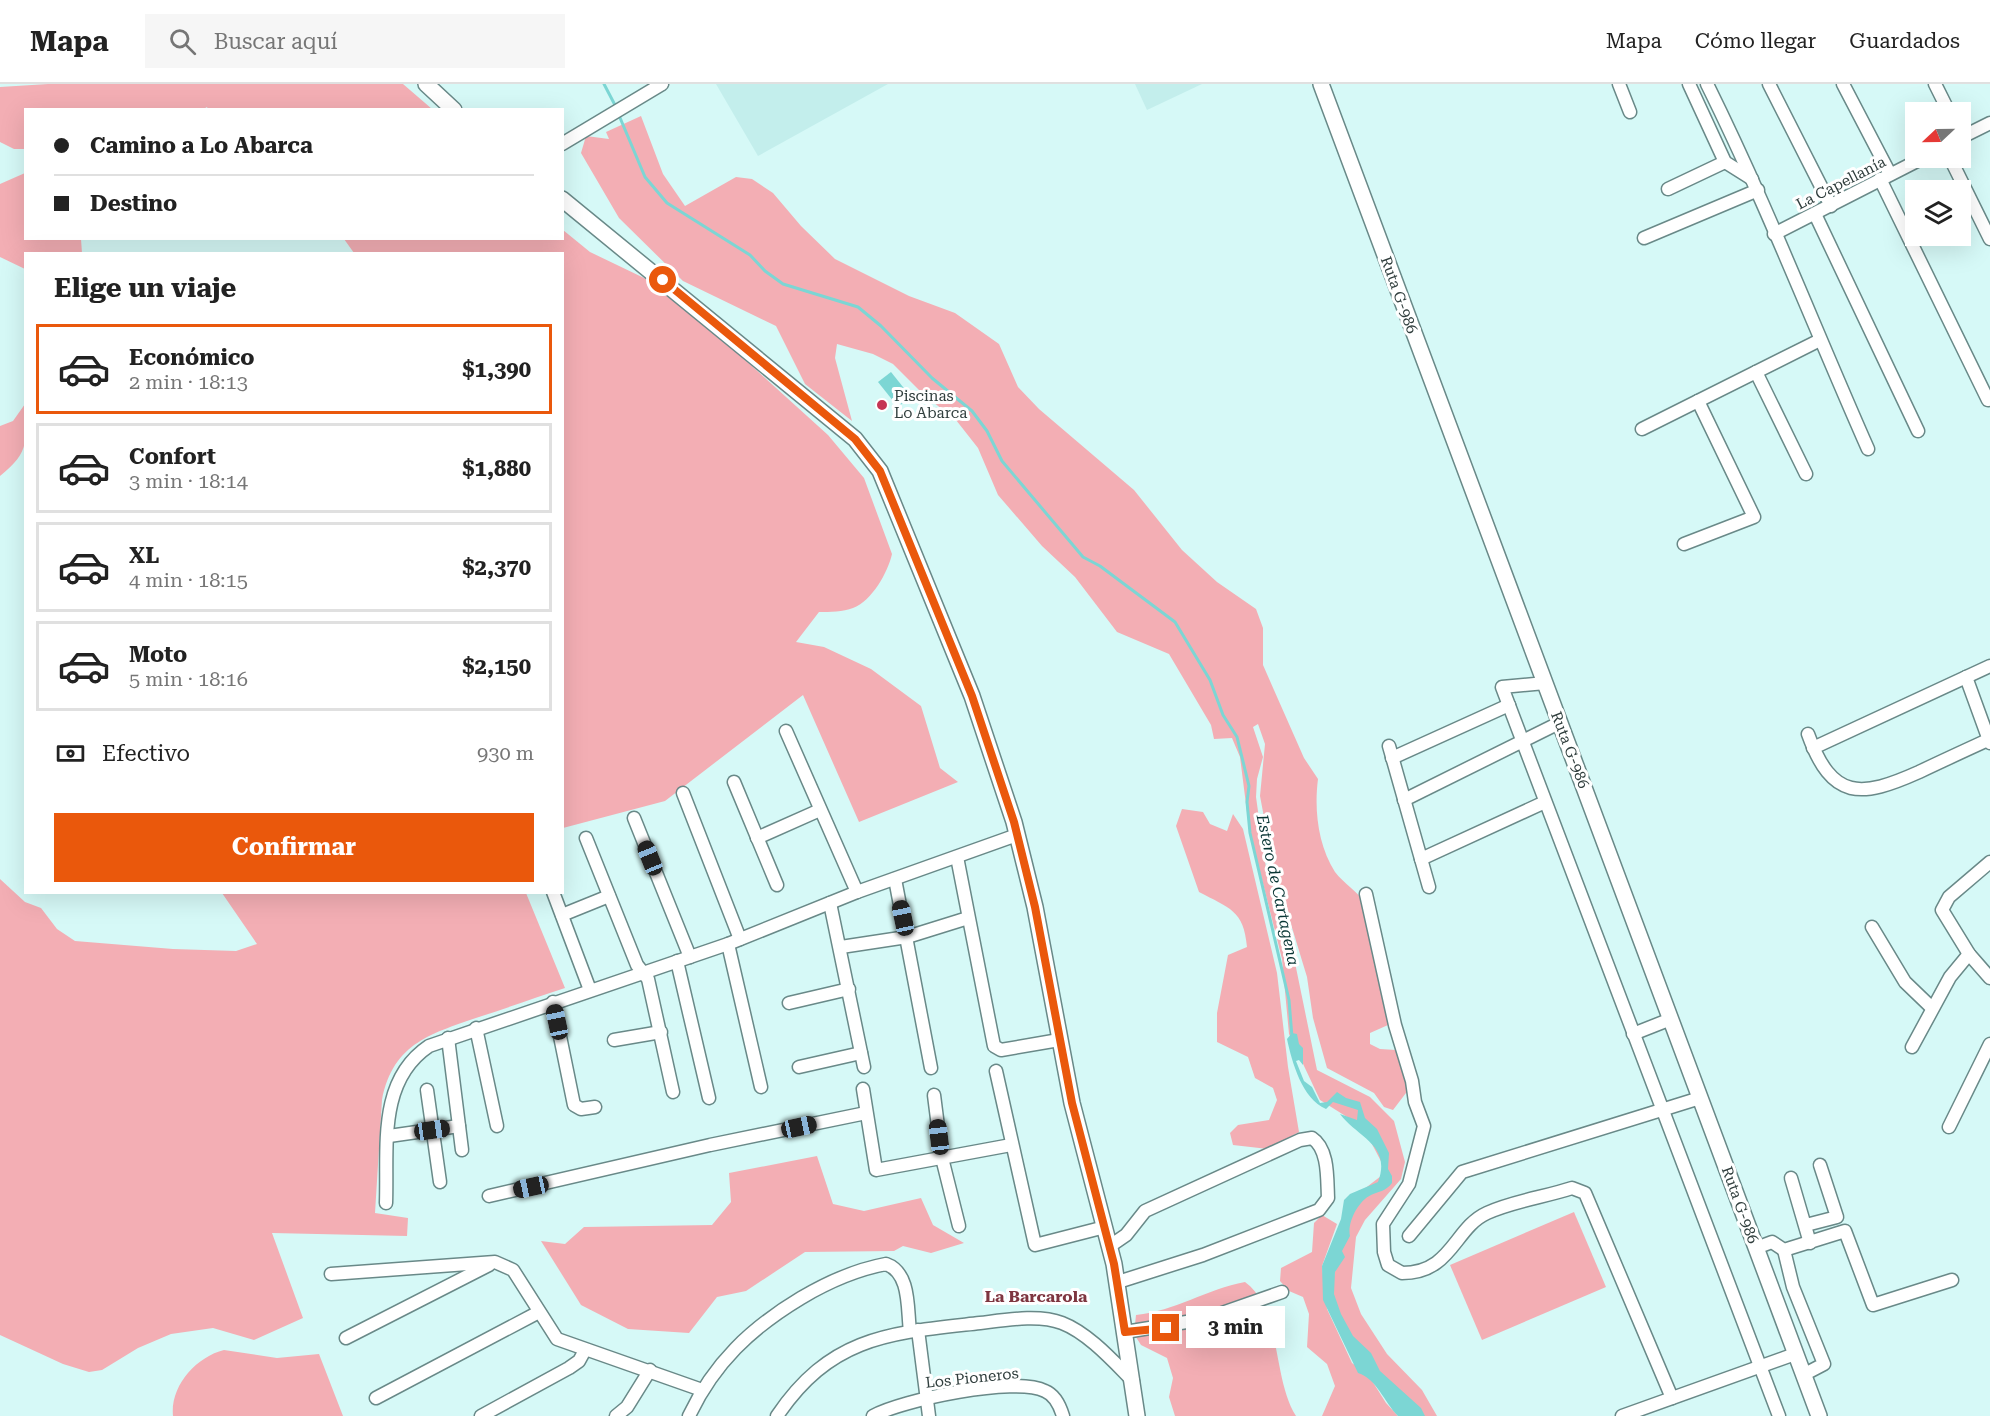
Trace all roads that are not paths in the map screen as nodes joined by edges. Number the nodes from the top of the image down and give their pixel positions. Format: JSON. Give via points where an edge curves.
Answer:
{"nodes":[{"id":1,"x":426,"y":84,"type":"edge"},
{"id":2,"x":662,"y":84,"type":"edge"},
{"id":3,"x":1321,"y":84,"type":"edge"},
{"id":4,"x":1619,"y":84,"type":"edge"},
{"id":5,"x":1689,"y":84,"type":"edge"},
{"id":6,"x":1707,"y":84,"type":"edge"},
{"id":7,"x":1769,"y":84,"type":"edge"},
{"id":8,"x":1843,"y":84,"type":"edge"},
{"id":9,"x":1935,"y":84,"type":"edge"},
{"id":10,"x":1944,"y":102,"type":"edge"},
{"id":11,"x":452,"y":108,"type":"edge"},
{"id":12,"x":1630,"y":112,"type":"dead end"},
{"id":13,"x":1990,"y":123,"type":"edge"},
{"id":14,"x":1971,"y":132,"type":"edge"},
{"id":15,"x":564,"y":143,"type":"edge"},
{"id":16,"x":1725,"y":162,"type":"junction"},
{"id":17,"x":1905,"y":167,"type":"edge"},
{"id":18,"x":1955,"y":168,"type":"edge"},
{"id":19,"x":1885,"y":177,"type":"junction"},
{"id":20,"x":1755,"y":185,"type":"junction"},
{"id":21,"x":1668,"y":189,"type":"dead end"},
{"id":22,"x":564,"y":201,"type":"edge"},
{"id":23,"x":1831,"y":206,"type":"junction"},
{"id":24,"x":1815,"y":214,"type":"junction"},
{"id":25,"x":1774,"y":234,"type":"junction"},
{"id":26,"x":1644,"y":238,"type":"dead end"},
{"id":27,"x":1990,"y":239,"type":"edge"},
{"id":28,"x":1820,"y":340,"type":"junction"},
{"id":29,"x":1756,"y":372,"type":"junction"},
{"id":30,"x":1988,"y":400,"type":"dead end"},
{"id":31,"x":1698,"y":401,"type":"junction"},
{"id":32,"x":1642,"y":429,"type":"dead end"},
{"id":33,"x":1918,"y":431,"type":"dead end"},
{"id":34,"x":1868,"y":449,"type":"dead end"},
{"id":35,"x":1806,"y":474,"type":"dead end"},
{"id":36,"x":1684,"y":544,"type":"dead end"},
{"id":37,"x":1990,"y":666,"type":"edge"},
{"id":38,"x":1966,"y":677,"type":"junction"},
{"id":39,"x":1545,"y":683,"type":"junction"},
{"id":40,"x":1509,"y":705,"type":"junction"},
{"id":41,"x":1559,"y":723,"type":"junction"},
{"id":42,"x":786,"y":731,"type":"dead end"},
{"id":43,"x":1808,"y":734,"type":"dead end"},
{"id":44,"x":1990,"y":740,"type":"edge"},
{"id":45,"x":1522,"y":741,"type":"junction"},
{"id":46,"x":1813,"y":748,"type":"junction"},
{"id":47,"x":734,"y":782,"type":"dead end"},
{"id":48,"x":683,"y":793,"type":"dead end"},
{"id":49,"x":1404,"y":800,"type":"junction"},
{"id":50,"x":1545,"y":802,"type":"junction"},
{"id":51,"x":820,"y":810,"type":"junction"},
{"id":52,"x":634,"y":818,"type":"dead end"},
{"id":53,"x":1017,"y":836,"type":"junction"},
{"id":54,"x":586,"y":838,"type":"dead end"},
{"id":55,"x":757,"y":838,"type":"junction"},
{"id":56,"x":957,"y":857,"type":"junction"},
{"id":57,"x":1421,"y":859,"type":"junction"},
{"id":58,"x":1989,"y":864,"type":"edge"},
{"id":59,"x":895,"y":879,"type":"junction"},
{"id":60,"x":777,"y":885,"type":"dead end"},
{"id":61,"x":1429,"y":887,"type":"dead end"},
{"id":62,"x":857,"y":892,"type":"junction"},
{"id":63,"x":554,"y":894,"type":"edge"},
{"id":64,"x":1366,"y":894,"type":"dead end"},
{"id":65,"x":609,"y":896,"type":"junction"},
{"id":66,"x":830,"y":903,"type":"junction"},
{"id":67,"x":561,"y":915,"type":"junction"},
{"id":68,"x":968,"y":918,"type":"junction"},
{"id":69,"x":1872,"y":927,"type":"dead end"},
{"id":70,"x":907,"y":937,"type":"junction"},
{"id":71,"x":740,"y":939,"type":"junction"},
{"id":72,"x":728,"y":944,"type":"junction"},
{"id":73,"x":841,"y":947,"type":"junction"},
{"id":74,"x":1969,"y":954,"type":"junction"},
{"id":75,"x":683,"y":959,"type":"junction"},
{"id":76,"x":642,"y":973,"type":"junction"},
{"id":77,"x":1990,"y":978,"type":"edge"},
{"id":78,"x":590,"y":990,"type":"junction"},
{"id":79,"x":849,"y":990,"type":"junction"},
{"id":80,"x":552,"y":1002,"type":"junction"},
{"id":81,"x":789,"y":1003,"type":"dead end"},
{"id":82,"x":1932,"y":1008,"type":"junction"},
{"id":83,"x":1671,"y":1019,"type":"junction"},
{"id":84,"x":476,"y":1028,"type":"junction"},
{"id":85,"x":661,"y":1032,"type":"junction"},
{"id":86,"x":1632,"y":1034,"type":"junction"},
{"id":87,"x":448,"y":1038,"type":"junction"},
{"id":88,"x":614,"y":1040,"type":"dead end"},
{"id":89,"x":1059,"y":1040,"type":"junction"},
{"id":90,"x":1990,"y":1044,"type":"edge"},
{"id":91,"x":1912,"y":1047,"type":"dead end"},
{"id":92,"x":861,"y":1053,"type":"junction"},
{"id":93,"x":799,"y":1067,"type":"dead end"},
{"id":94,"x":864,"y":1067,"type":"dead end"},
{"id":95,"x":931,"y":1068,"type":"dead end"},
{"id":96,"x":996,"y":1071,"type":"dead end"},
{"id":97,"x":761,"y":1087,"type":"dead end"},
{"id":98,"x":863,"y":1089,"type":"dead end"},
{"id":99,"x":427,"y":1090,"type":"dead end"},
{"id":100,"x":673,"y":1092,"type":"dead end"},
{"id":101,"x":934,"y":1095,"type":"dead end"},
{"id":102,"x":709,"y":1098,"type":"dead end"},
{"id":103,"x":1700,"y":1098,"type":"junction"},
{"id":104,"x":595,"y":1107,"type":"dead end"},
{"id":105,"x":1662,"y":1110,"type":"junction"},
{"id":106,"x":866,"y":1113,"type":"junction"},
{"id":107,"x":459,"y":1126,"type":"junction"},
{"id":108,"x":497,"y":1126,"type":"dead end"},
{"id":109,"x":1949,"y":1127,"type":"dead end"},
{"id":110,"x":432,"y":1130,"type":"junction"},
{"id":111,"x":389,"y":1136,"type":"junction"},
{"id":112,"x":1011,"y":1145,"type":"junction"},
{"id":113,"x":462,"y":1150,"type":"dead end"},
{"id":114,"x":942,"y":1158,"type":"junction"},
{"id":115,"x":1820,"y":1166,"type":"dead end"},
{"id":116,"x":1791,"y":1178,"type":"dead end"},
{"id":117,"x":440,"y":1182,"type":"dead end"},
{"id":118,"x":489,"y":1196,"type":"dead end"},
{"id":119,"x":386,"y":1203,"type":"dead end"},
{"id":120,"x":1806,"y":1225,"type":"junction"},
{"id":121,"x":959,"y":1226,"type":"dead end"},
{"id":122,"x":1105,"y":1227,"type":"junction"},
{"id":123,"x":1409,"y":1236,"type":"dead end"},
{"id":124,"x":1810,"y":1243,"type":"junction"},
{"id":125,"x":1110,"y":1246,"type":"junction"},
{"id":126,"x":1756,"y":1248,"type":"junction"},
{"id":127,"x":1784,"y":1250,"type":"junction"},
{"id":128,"x":495,"y":1262,"type":"junction"},
{"id":129,"x":331,"y":1275,"type":"dead end"},
{"id":130,"x":1952,"y":1280,"type":"dead end"},
{"id":131,"x":1118,"y":1282,"type":"junction"},
{"id":132,"x":1282,"y":1292,"type":"dead end"},
{"id":133,"x":539,"y":1312,"type":"junction"},
{"id":134,"x":914,"y":1330,"type":"junction"},
{"id":135,"x":1125,"y":1332,"type":"junction"},
{"id":136,"x":346,"y":1338,"type":"dead end"},
{"id":137,"x":585,"y":1350,"type":"junction"},
{"id":138,"x":1795,"y":1354,"type":"junction"},
{"id":139,"x":1761,"y":1366,"type":"junction"},
{"id":140,"x":650,"y":1370,"type":"junction"},
{"id":141,"x":1803,"y":1375,"type":"junction"},
{"id":142,"x":1133,"y":1381,"type":"junction"},
{"id":143,"x":702,"y":1390,"type":"junction"},
{"id":144,"x":376,"y":1398,"type":"dead end"},
{"id":145,"x":927,"y":1398,"type":"junction"},
{"id":146,"x":1672,"y":1398,"type":"junction"},
{"id":147,"x":503,"y":1411,"type":"edge"},
{"id":148,"x":481,"y":1416,"type":"edge"},
{"id":149,"x":616,"y":1416,"type":"edge"},
{"id":150,"x":689,"y":1416,"type":"edge"},
{"id":151,"x":777,"y":1416,"type":"edge"},
{"id":152,"x":873,"y":1416,"type":"edge"},
{"id":153,"x":929,"y":1416,"type":"edge"},
{"id":154,"x":1063,"y":1416,"type":"edge"},
{"id":155,"x":1137,"y":1416,"type":"edge"},
{"id":156,"x":1622,"y":1416,"type":"edge"},
{"id":157,"x":1779,"y":1416,"type":"edge"},
{"id":158,"x":1819,"y":1416,"type":"edge"}],
"edges":[{"from":1,"to":11,"type":"main road"},
{"from":2,"to":15,"type":"street"},
{"from":3,"to":39,"type":"main road","name":"Ruta G-986"},
{"from":4,"to":12,"type":"street"},
{"from":5,"to":16,"type":"street"},
{"from":6,"to":20,"type":"street"},
{"from":7,"to":23,"type":"street"},
{"from":8,"to":19,"type":"street"},
{"from":9,"to":10,"type":"street"},
{"from":13,"to":14,"type":"street"},
{"from":16,"to":20,"type":"street"},
{"from":16,"to":21,"type":"street"},
{"from":17,"to":19,"type":"street","name":"La Capellanía"},
{"from":18,"to":27,"type":"street"},
{"from":19,"to":23,"type":"street","name":"La Capellanía"},
{"from":19,"to":30,"type":"street"},
{"from":20,"to":25,"type":"street"},
{"from":20,"to":26,"type":"street"},
{"from":22,"to":53,"type":"main road","via":[[849,434],[874,462],[972,696]]},
{"from":23,"to":24,"type":"street","name":"La Capellanía"},
{"from":24,"to":25,"type":"street","name":"La Capellanía"},
{"from":24,"to":33,"type":"street"},
{"from":25,"to":28,"type":"street"},
{"from":28,"to":29,"type":"street"},
{"from":28,"to":34,"type":"street"},
{"from":29,"to":31,"type":"street"},
{"from":29,"to":35,"type":"street"},
{"from":31,"to":32,"type":"street"},
{"from":31,"to":36,"type":"street","via":[[1754,517]]},
{"from":37,"to":38,"type":"street"},
{"from":38,"to":44,"type":"street"},
{"from":38,"to":46,"type":"street"},
{"from":39,"to":40,"type":"street","via":[[1502,687]]},
{"from":39,"to":41,"type":"main road","name":"Ruta G-986"},
{"from":40,"to":45,"type":"street"},
{"from":40,"to":49,"type":"street","via":[[1390,752]]},
{"from":41,"to":45,"type":"street"},
{"from":41,"to":83,"type":"main road","name":"Ruta G-986"},
{"from":42,"to":51,"type":"street"},
{"from":43,"to":46,"type":"street"},
{"from":44,"to":46,"type":"street","via":[[1874,790],[1852,788],[1835,779]]},
{"from":45,"to":49,"type":"street"},
{"from":45,"to":50,"type":"street"},
{"from":47,"to":55,"type":"street"},
{"from":48,"to":71,"type":"street"},
{"from":49,"to":57,"type":"street"},
{"from":50,"to":57,"type":"street"},
{"from":50,"to":86,"type":"street"},
{"from":51,"to":55,"type":"street"},
{"from":51,"to":62,"type":"street"},
{"from":52,"to":75,"type":"street"},
{"from":53,"to":56,"type":"street"},
{"from":53,"to":89,"type":"main road","via":[[1035,907]]},
{"from":54,"to":65,"type":"street"},
{"from":55,"to":60,"type":"street"},
{"from":56,"to":59,"type":"street"},
{"from":56,"to":68,"type":"street"},
{"from":57,"to":61,"type":"street"},
{"from":58,"to":74,"type":"street","via":[[1949,897],[1942,910]]},
{"from":59,"to":62,"type":"street"},
{"from":59,"to":70,"type":"street"},
{"from":62,"to":66,"type":"street"},
{"from":63,"to":67,"type":"street"},
{"from":64,"to":146,"type":"street","via":[[1413,1096],[1424,1126],[1408,1184],[1383,1224],[1388,1265],[1402,1273],[1422,1269],[1441,1260],[1487,1213],[1579,1189],[1585,1193]]},
{"from":65,"to":67,"type":"street"},
{"from":65,"to":76,"type":"street"},
{"from":66,"to":71,"type":"street"},
{"from":66,"to":73,"type":"street"},
{"from":67,"to":78,"type":"street"},
{"from":68,"to":70,"type":"street"},
{"from":68,"to":89,"type":"street","via":[[996,1048]]},
{"from":69,"to":82,"type":"street","via":[[1905,982]]},
{"from":70,"to":73,"type":"street"},
{"from":70,"to":95,"type":"street"},
{"from":71,"to":72,"type":"street"},
{"from":72,"to":75,"type":"street"},
{"from":72,"to":97,"type":"street"},
{"from":73,"to":79,"type":"street"},
{"from":74,"to":77,"type":"street"},
{"from":74,"to":82,"type":"street","via":[[1950,976]]},
{"from":75,"to":76,"type":"street"},
{"from":75,"to":102,"type":"street"},
{"from":76,"to":78,"type":"street"},
{"from":76,"to":85,"type":"street","via":[[648,980]]},
{"from":78,"to":80,"type":"street"},
{"from":79,"to":81,"type":"street"},
{"from":79,"to":92,"type":"street"},
{"from":80,"to":84,"type":"street"},
{"from":80,"to":104,"type":"street","via":[[574,1105]]},
{"from":82,"to":91,"type":"street"},
{"from":83,"to":86,"type":"street"},
{"from":83,"to":103,"type":"main road","name":"Ruta G-986"},
{"from":84,"to":87,"type":"street"},
{"from":84,"to":108,"type":"street"},
{"from":85,"to":88,"type":"street"},
{"from":85,"to":100,"type":"street"},
{"from":86,"to":105,"type":"street"},
{"from":87,"to":107,"type":"street"},
{"from":87,"to":111,"type":"street","via":[[421,1051],[401,1074],[391,1099]]},
{"from":89,"to":122,"type":"main road"},
{"from":90,"to":109,"type":"street"},
{"from":92,"to":93,"type":"street"},
{"from":92,"to":94,"type":"street"},
{"from":96,"to":112,"type":"street"},
{"from":98,"to":106,"type":"street"},
{"from":99,"to":110,"type":"street"},
{"from":101,"to":114,"type":"street"},
{"from":103,"to":105,"type":"street"},
{"from":103,"to":126,"type":"main road","name":"Ruta G-986"},
{"from":105,"to":123,"type":"street","via":[[1462,1172]]},
{"from":105,"to":139,"type":"street"},
{"from":106,"to":114,"type":"street","via":[[876,1170]]},
{"from":106,"to":118,"type":"street"},
{"from":107,"to":110,"type":"street"},
{"from":107,"to":113,"type":"street"},
{"from":110,"to":111,"type":"street"},
{"from":110,"to":117,"type":"street"},
{"from":111,"to":119,"type":"street"},
{"from":112,"to":114,"type":"street"},
{"from":112,"to":122,"type":"street","via":[[1035,1245]]},
{"from":114,"to":121,"type":"street"},
{"from":115,"to":120,"type":"street","via":[[1837,1217]]},
{"from":116,"to":120,"type":"street"},
{"from":120,"to":124,"type":"street"},
{"from":122,"to":125,"type":"main road"},
{"from":124,"to":127,"type":"street"},
{"from":124,"to":130,"type":"street","via":[[1845,1231],[1873,1305]]},
{"from":125,"to":131,"type":"main road"},
{"from":125,"to":131,"type":"street","via":[[1126,1235],[1145,1211],[1300,1140],[1312,1138],[1318,1142],[1326,1169],[1328,1198],[1318,1210],[1203,1255]]},
{"from":126,"to":127,"type":"street","via":[[1772,1242]]},
{"from":126,"to":138,"type":"main road","name":"Ruta G-986"},
{"from":127,"to":141,"type":"street","via":[[1793,1287],[1824,1364]]},
{"from":128,"to":129,"type":"street"},
{"from":128,"to":133,"type":"street","via":[[513,1270]]},
{"from":128,"to":136,"type":"street"},
{"from":131,"to":135,"type":"main road"},
{"from":132,"to":135,"type":"street","via":[[1205,1319]]},
{"from":133,"to":137,"type":"street","via":[[557,1339]]},
{"from":133,"to":144,"type":"street"},
{"from":134,"to":142,"type":"street","via":[[999,1321],[1056,1321],[1079,1333]]},
{"from":134,"to":143,"type":"street","via":[[900,1274],[885,1264],[863,1269],[828,1283],[762,1323],[732,1350]]},
{"from":134,"to":145,"type":"street"},
{"from":134,"to":151,"type":"street","via":[[872,1339],[830,1360],[795,1392]]},
{"from":135,"to":142,"type":"main road"},
{"from":137,"to":140,"type":"street"},
{"from":137,"to":147,"type":"street","via":[[576,1364]]},
{"from":138,"to":139,"type":"street"},
{"from":138,"to":141,"type":"main road","name":"Ruta G-986"},
{"from":139,"to":146,"type":"street"},
{"from":139,"to":157,"type":"street"},
{"from":140,"to":143,"type":"street"},
{"from":140,"to":149,"type":"street","via":[[627,1407]]},
{"from":141,"to":158,"type":"main road","name":"Ruta G-986"},
{"from":142,"to":155,"type":"main road"},
{"from":143,"to":150,"type":"street"},
{"from":145,"to":152,"type":"street","name":"Los Pioneros","via":[[896,1405]]},
{"from":145,"to":153,"type":"street"},
{"from":145,"to":154,"type":"street","name":"Los Pioneros","via":[[1032,1387],[1053,1397]]},
{"from":146,"to":156,"type":"street"},
{"from":147,"to":148,"type":"street"}]}
